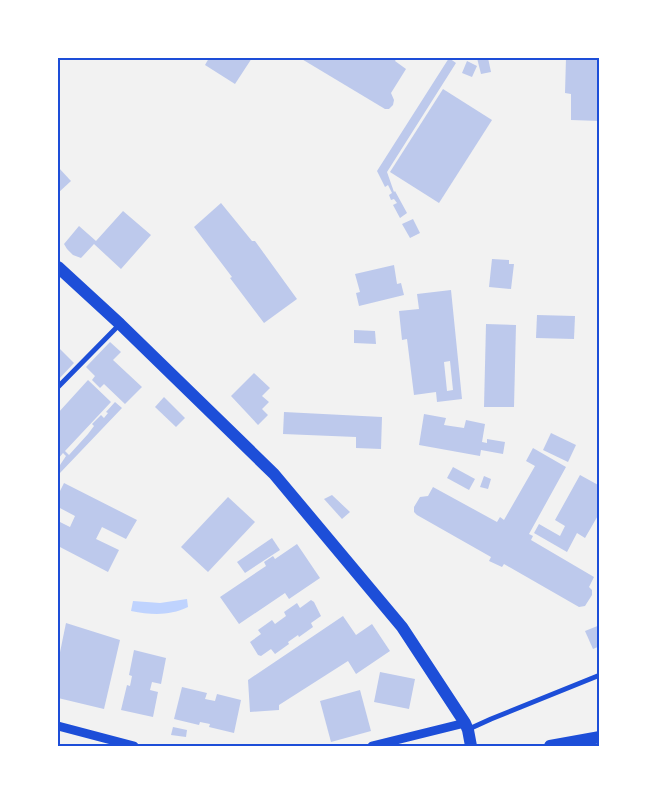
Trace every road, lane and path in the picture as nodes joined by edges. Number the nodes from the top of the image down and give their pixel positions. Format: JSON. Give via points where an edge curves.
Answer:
{"nodes":[{"id":1,"x":58,"y":267,"type":"edge"},
{"id":2,"x":120,"y":324,"type":"junction"},
{"id":3,"x":58,"y":387,"type":"edge"},
{"id":4,"x":600,"y":675,"type":"edge"},
{"id":5,"x":58,"y":726,"type":"edge"},
{"id":6,"x":467,"y":726,"type":"junction"},
{"id":7,"x":600,"y":738,"type":"edge"},
{"id":8,"x":124,"y":746,"type":"edge"},
{"id":9,"x":133,"y":746,"type":"edge"},
{"id":10,"x":372,"y":746,"type":"edge"},
{"id":11,"x":472,"y":746,"type":"edge"},
{"id":12,"x":550,"y":746,"type":"edge"},
{"id":13,"x":579,"y":746,"type":"edge"}],
"edges":[{"from":1,"to":2,"type":"main road"},
{"from":2,"to":3,"type":"street"},
{"from":2,"to":6,"type":"main road","via":[[301,504],[402,627]]},
{"from":4,"to":6,"type":"street"},
{"from":5,"to":9,"type":"street"},
{"from":6,"to":10,"type":"street"},
{"from":6,"to":11,"type":"main road"},
{"from":7,"to":12,"type":"main road"},
{"from":7,"to":13,"type":"main road"},
{"from":8,"to":9,"type":"street"}]}
